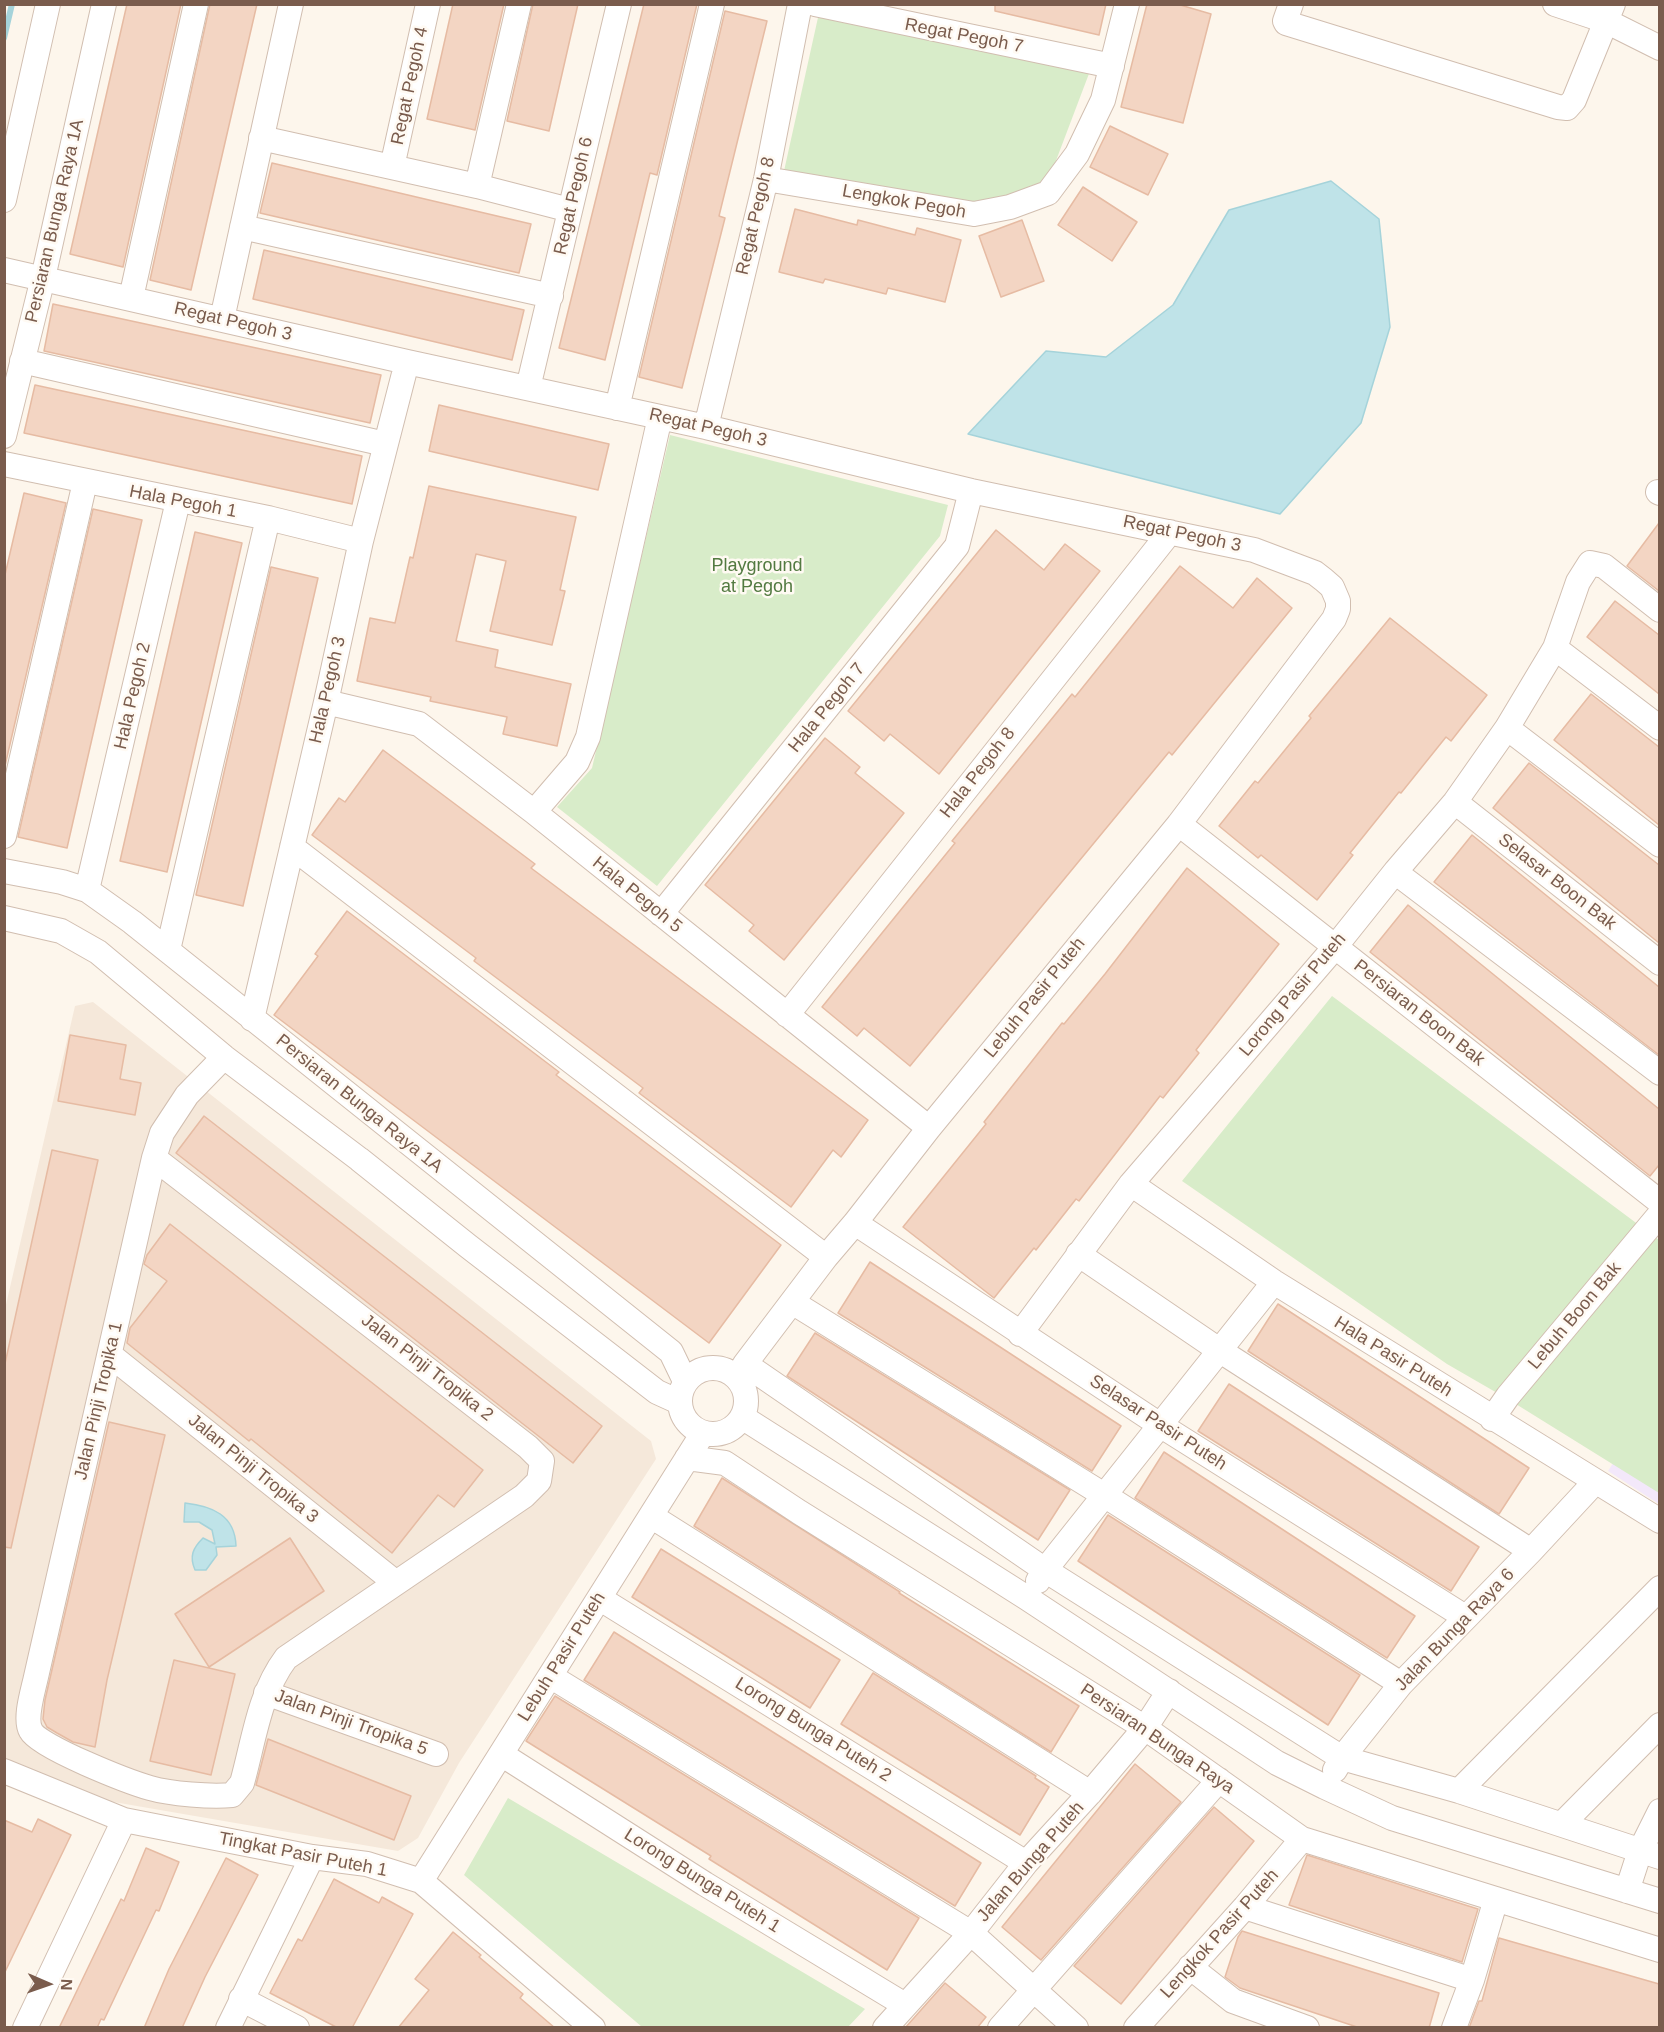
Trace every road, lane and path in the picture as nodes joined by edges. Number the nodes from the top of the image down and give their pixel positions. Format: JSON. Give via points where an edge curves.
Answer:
{"nodes":[{"id":1,"x":48,"y":4,"type":"edge"},
{"id":2,"x":104,"y":4,"type":"edge"},
{"id":3,"x":195,"y":4,"type":"edge"},
{"id":4,"x":291,"y":4,"type":"edge"},
{"id":5,"x":428,"y":4,"type":"edge"},
{"id":6,"x":519,"y":4,"type":"edge"},
{"id":7,"x":619,"y":4,"type":"edge"},
{"id":8,"x":712,"y":4,"type":"edge"},
{"id":9,"x":800,"y":4,"type":"edge"},
{"id":10,"x":815,"y":4,"type":"edge"},
{"id":11,"x":1127,"y":4,"type":"edge"},
{"id":12,"x":1291,"y":4,"type":"edge"},
{"id":13,"x":1555,"y":4,"type":"edge"},
{"id":14,"x":874,"y":11,"type":"edge"},
{"id":15,"x":1609,"y":13,"type":"edge"},
{"id":16,"x":1659,"y":48,"type":"edge"},
{"id":17,"x":1112,"y":66,"type":"junction"},
{"id":18,"x":261,"y":138,"type":"junction"},
{"id":19,"x":392,"y":167,"type":"junction"},
{"id":20,"x":766,"y":179,"type":"junction"},
{"id":21,"x":477,"y":186,"type":"junction"},
{"id":22,"x":4,"y":200,"type":"edge"},
{"id":23,"x":570,"y":210,"type":"junction"},
{"id":24,"x":242,"y":227,"type":"junction"},
{"id":25,"x":4,"y":270,"type":"edge"},
{"id":26,"x":43,"y":278,"type":"junction"},
{"id":27,"x":551,"y":296,"type":"junction"},
{"id":28,"x":130,"y":298,"type":"junction"},
{"id":29,"x":222,"y":319,"type":"junction"},
{"id":30,"x":22,"y":361,"type":"junction"},
{"id":31,"x":407,"y":362,"type":"junction"},
{"id":32,"x":528,"y":388,"type":"junction"},
{"id":33,"x":617,"y":408,"type":"junction"},
{"id":34,"x":660,"y":417,"type":"junction"},
{"id":35,"x":705,"y":427,"type":"junction"},
{"id":36,"x":4,"y":436,"type":"edge"},
{"id":37,"x":386,"y":444,"type":"junction"},
{"id":38,"x":4,"y":464,"type":"edge"},
{"id":39,"x":85,"y":482,"type":"junction"},
{"id":40,"x":971,"y":491,"type":"junction"},
{"id":41,"x":178,"y":501,"type":"junction"},
{"id":42,"x":268,"y":518,"type":"junction"},
{"id":43,"x":1170,"y":531,"type":"junction"},
{"id":44,"x":361,"y":541,"type":"junction"},
{"id":45,"x":1659,"y":610,"type":"edge"},
{"id":46,"x":1334,"y":619,"type":"joint"},
{"id":47,"x":1555,"y":648,"type":"junction"},
{"id":48,"x":326,"y":702,"type":"junction"},
{"id":49,"x":1507,"y":728,"type":"junction"},
{"id":50,"x":1659,"y":728,"type":"edge"},
{"id":51,"x":1455,"y":802,"type":"junction"},
{"id":52,"x":534,"y":812,"type":"junction"},
{"id":53,"x":1179,"y":824,"type":"junction"},
{"id":54,"x":4,"y":836,"type":"edge"},
{"id":55,"x":1659,"y":845,"type":"edge"},
{"id":56,"x":292,"y":847,"type":"junction"},
{"id":57,"x":4,"y":871,"type":"edge"},
{"id":58,"x":1395,"y":872,"type":"junction"},
{"id":59,"x":87,"y":890,"type":"junction"},
{"id":60,"x":661,"y":915,"type":"junction"},
{"id":61,"x":4,"y":918,"type":"edge"},
{"id":62,"x":1335,"y":947,"type":"junction"},
{"id":63,"x":168,"y":950,"type":"junction"},
{"id":64,"x":1659,"y":963,"type":"edge"},
{"id":65,"x":787,"y":1016,"type":"junction"},
{"id":66,"x":252,"y":1019,"type":"junction"},
{"id":67,"x":224,"y":1057,"type":"junction"},
{"id":68,"x":1659,"y":1074,"type":"edge"},
{"id":69,"x":929,"y":1128,"type":"junction"},
{"id":70,"x":154,"y":1158,"type":"junction"},
{"id":71,"x":1131,"y":1184,"type":"junction"},
{"id":72,"x":1659,"y":1202,"type":"edge"},
{"id":73,"x":1659,"y":1214,"type":"edge"},
{"id":74,"x":855,"y":1223,"type":"junction"},
{"id":75,"x":1078,"y":1254,"type":"junction"},
{"id":76,"x":826,"y":1257,"type":"junction"},
{"id":77,"x":1275,"y":1282,"type":"junction"},
{"id":78,"x":792,"y":1302,"type":"junction"},
{"id":79,"x":1020,"y":1334,"type":"junction"},
{"id":80,"x":1219,"y":1350,"type":"junction"},
{"id":81,"x":110,"y":1355,"type":"junction"},
{"id":82,"x":741,"y":1370,"type":"junction"},
{"id":83,"x":682,"y":1392,"type":"junction"},
{"id":84,"x":742,"y":1417,"type":"junction"},
{"id":85,"x":1492,"y":1419,"type":"junction"},
{"id":86,"x":1160,"y":1425,"type":"junction"},
{"id":87,"x":703,"y":1433,"type":"junction"},
{"id":88,"x":687,"y":1458,"type":"junction"},
{"id":89,"x":1595,"y":1482,"type":"junction"},
{"id":90,"x":1104,"y":1495,"type":"junction"},
{"id":91,"x":651,"y":1516,"type":"junction"},
{"id":92,"x":1659,"y":1521,"type":"edge"},
{"id":93,"x":1532,"y":1551,"type":"junction"},
{"id":94,"x":1045,"y":1570,"type":"junction"},
{"id":95,"x":396,"y":1583,"type":"junction"},
{"id":96,"x":1659,"y":1588,"type":"edge"},
{"id":97,"x":599,"y":1598,"type":"junction"},
{"id":98,"x":1027,"y":1598,"type":"junction"},
{"id":99,"x":1465,"y":1617,"type":"junction"},
{"id":100,"x":550,"y":1676,"type":"junction"},
{"id":101,"x":1401,"y":1684,"type":"junction"},
{"id":102,"x":1169,"y":1691,"type":"junction"},
{"id":103,"x":266,"y":1693,"type":"junction"},
{"id":104,"x":1659,"y":1725,"type":"edge"},
{"id":105,"x":1145,"y":1728,"type":"junction"},
{"id":106,"x":436,"y":1754,"type":"dead end"},
{"id":107,"x":501,"y":1754,"type":"junction"},
{"id":108,"x":1342,"y":1758,"type":"junction"},
{"id":109,"x":4,"y":1771,"type":"edge"},
{"id":110,"x":1219,"y":1780,"type":"junction"},
{"id":111,"x":1325,"y":1787,"type":"junction"},
{"id":112,"x":1459,"y":1791,"type":"junction"},
{"id":113,"x":1090,"y":1793,"type":"junction"},
{"id":114,"x":1659,"y":1811,"type":"edge"},
{"id":115,"x":124,"y":1820,"type":"junction"},
{"id":116,"x":1562,"y":1824,"type":"junction"},
{"id":117,"x":1302,"y":1839,"type":"junction"},
{"id":118,"x":1650,"y":1854,"type":"edge"},
{"id":119,"x":312,"y":1857,"type":"junction"},
{"id":120,"x":1026,"y":1863,"type":"junction"},
{"id":121,"x":421,"y":1881,"type":"junction"},
{"id":122,"x":1627,"y":1891,"type":"junction"},
{"id":123,"x":1496,"y":1899,"type":"junction"},
{"id":124,"x":1659,"y":1901,"type":"edge"},
{"id":125,"x":1245,"y":1907,"type":"junction"},
{"id":126,"x":971,"y":1933,"type":"junction"},
{"id":127,"x":1659,"y":1950,"type":"edge"},
{"id":128,"x":1190,"y":1966,"type":"junction"},
{"id":129,"x":1472,"y":1980,"type":"junction"},
{"id":130,"x":1033,"y":1989,"type":"junction"},
{"id":131,"x":241,"y":1999,"type":"junction"},
{"id":132,"x":905,"y":2004,"type":"junction"},
{"id":133,"x":25,"y":2028,"type":"edge"},
{"id":134,"x":228,"y":2028,"type":"edge"},
{"id":135,"x":297,"y":2028,"type":"edge"},
{"id":136,"x":592,"y":2028,"type":"edge"},
{"id":137,"x":885,"y":2028,"type":"edge"},
{"id":138,"x":1000,"y":2028,"type":"edge"},
{"id":139,"x":1076,"y":2028,"type":"edge"},
{"id":140,"x":1136,"y":2028,"type":"edge"},
{"id":141,"x":1307,"y":2028,"type":"edge"},
{"id":142,"x":1454,"y":2028,"type":"edge"}],
"edges":[{"from":1,"to":22,"type":"street"},
{"from":2,"to":26,"type":"street","name":"Persiaran Bunga Raya 1A"},
{"from":3,"to":28,"type":"street"},
{"from":4,"to":18,"type":"street"},
{"from":5,"to":19,"type":"street","name":"Regat Pegoh 4"},
{"from":6,"to":21,"type":"street"},
{"from":7,"to":23,"type":"street","name":"Regat Pegoh 6"},
{"from":8,"to":33,"type":"street"},
{"from":9,"to":20,"type":"street","name":"Regat Pegoh 8"},
{"from":10,"to":14,"type":"street","name":"Regat Pegoh 7"},
{"from":11,"to":17,"type":"street","name":"Lengkok Pegoh"},
{"from":12,"to":15,"type":"street","via":[[1286,24],[1567,108],[1574,100]]},
{"from":13,"to":15,"type":"street"},
{"from":14,"to":17,"type":"street","name":"Regat Pegoh 7"},
{"from":15,"to":16,"type":"street"},
{"from":17,"to":20,"type":"street","name":"Lengkok Pegoh","via":[[1103,100],[1077,154],[1048,193],[1010,207],[974,214]]},
{"from":18,"to":19,"type":"street"},
{"from":18,"to":24,"type":"street"},
{"from":19,"to":21,"type":"street"},
{"from":20,"to":35,"type":"street","name":"Regat Pegoh 8"},
{"from":21,"to":23,"type":"street"},
{"from":23,"to":27,"type":"street","name":"Regat Pegoh 6"},
{"from":24,"to":27,"type":"street"},
{"from":24,"to":29,"type":"street"},
{"from":25,"to":26,"type":"street","name":"Regat Pegoh 3"},
{"from":26,"to":28,"type":"street","name":"Regat Pegoh 3"},
{"from":26,"to":30,"type":"street","name":"Persiaran Bunga Raya 1A"},
{"from":27,"to":32,"type":"street","name":"Regat Pegoh 6"},
{"from":28,"to":29,"type":"street","name":"Regat Pegoh 3"},
{"from":29,"to":31,"type":"street","name":"Regat Pegoh 3"},
{"from":30,"to":36,"type":"street","name":"Persiaran Bunga Raya 1A"},
{"from":30,"to":37,"type":"street"},
{"from":31,"to":32,"type":"street","name":"Regat Pegoh 3"},
{"from":31,"to":37,"type":"street","name":"Hala Pegoh 3"},
{"from":32,"to":33,"type":"street","name":"Regat Pegoh 3"},
{"from":33,"to":34,"type":"street","name":"Regat Pegoh 3"},
{"from":34,"to":35,"type":"street","name":"Regat Pegoh 3"},
{"from":34,"to":52,"type":"street","via":[[588,737],[577,762]]},
{"from":35,"to":40,"type":"street","name":"Regat Pegoh 3"},
{"from":37,"to":44,"type":"street","name":"Hala Pegoh 3"},
{"from":38,"to":39,"type":"street","name":"Hala Pegoh 1"},
{"from":39,"to":41,"type":"street","name":"Hala Pegoh 1"},
{"from":39,"to":54,"type":"street"},
{"from":40,"to":43,"type":"street","name":"Regat Pegoh 3"},
{"from":40,"to":60,"type":"street","name":"Hala Pegoh 7","via":[[957,546]]},
{"from":41,"to":42,"type":"street","name":"Hala Pegoh 1"},
{"from":41,"to":59,"type":"street","name":"Hala Pegoh 2"},
{"from":42,"to":44,"type":"street","name":"Hala Pegoh 1"},
{"from":42,"to":63,"type":"street"},
{"from":43,"to":46,"type":"street","name":"Regat Pegoh 3","via":[[1254,550],[1315,573],[1336,594],[1338,609]]},
{"from":43,"to":65,"type":"street","name":"Hala Pegoh 8"},
{"from":44,"to":48,"type":"street","name":"Hala Pegoh 3"},
{"from":45,"to":47,"type":"street","name":"Lorong Pasir Puteh","via":[[1604,566],[1590,563],[1578,582]]},
{"from":46,"to":53,"type":"street","name":"Lebuh Pasir Puteh"},
{"from":47,"to":49,"type":"street","name":"Lorong Pasir Puteh"},
{"from":47,"to":50,"type":"street"},
{"from":48,"to":52,"type":"street","name":"Hala Pegoh 5","via":[[419,724]]},
{"from":48,"to":56,"type":"street","name":"Hala Pegoh 3"},
{"from":49,"to":51,"type":"street","name":"Lorong Pasir Puteh"},
{"from":49,"to":55,"type":"street"},
{"from":51,"to":58,"type":"street","name":"Lorong Pasir Puteh"},
{"from":51,"to":64,"type":"street","name":"Selasar Boon Bak"},
{"from":52,"to":60,"type":"street","name":"Hala Pegoh 5"},
{"from":53,"to":62,"type":"street","name":"Persiaran Boon Bak"},
{"from":53,"to":69,"type":"street","name":"Lebuh Pasir Puteh"},
{"from":56,"to":66,"type":"street","name":"Hala Pegoh 3"},
{"from":56,"to":76,"type":"street"},
{"from":57,"to":59,"type":"street","name":"Persiaran Bunga Raya 1A"},
{"from":58,"to":62,"type":"street","name":"Lorong Pasir Puteh"},
{"from":58,"to":68,"type":"street"},
{"from":59,"to":63,"type":"street","name":"Persiaran Bunga Raya 1A"},
{"from":60,"to":65,"type":"street","name":"Hala Pegoh 5"},
{"from":61,"to":67,"type":"street","via":[[61,931],[98,952]]},
{"from":62,"to":71,"type":"street","name":"Lorong Pasir Puteh"},
{"from":62,"to":72,"type":"street","name":"Persiaran Boon Bak"},
{"from":63,"to":66,"type":"street","name":"Persiaran Bunga Raya 1A"},
{"from":65,"to":69,"type":"street","name":"Hala Pegoh 5"},
{"from":66,"to":83,"type":"street","name":"Persiaran Bunga Raya 1A","via":[[670,1352]]},
{"from":67,"to":70,"type":"street","name":"Jalan Pinji Tropika 1","via":[[187,1095],[162,1133]]},
{"from":67,"to":83,"type":"street","via":[[657,1392]]},
{"from":69,"to":74,"type":"street","name":"Lebuh Pasir Puteh"},
{"from":70,"to":81,"type":"street","name":"Jalan Pinji Tropika 1"},
{"from":70,"to":95,"type":"street","name":"Jalan Pinji Tropika 2","via":[[542,1461],[539,1481],[525,1496]]},
{"from":71,"to":75,"type":"street","name":"Lorong Pasir Puteh"},
{"from":71,"to":77,"type":"street","name":"Hala Pasir Puteh"},
{"from":73,"to":85,"type":"street","name":"Lebuh Boon Bak"},
{"from":74,"to":76,"type":"street","name":"Lebuh Pasir Puteh"},
{"from":74,"to":79,"type":"street","name":"Selasar Pasir Puteh"},
{"from":75,"to":79,"type":"street","name":"Lorong Pasir Puteh"},
{"from":75,"to":80,"type":"street"},
{"from":76,"to":78,"type":"street","name":"Lebuh Pasir Puteh"},
{"from":77,"to":80,"type":"street"},
{"from":77,"to":85,"type":"street","name":"Hala Pasir Puteh"},
{"from":78,"to":82,"type":"street","name":"Lebuh Pasir Puteh"},
{"from":78,"to":90,"type":"street"},
{"from":79,"to":86,"type":"street","name":"Selasar Pasir Puteh"},
{"from":80,"to":86,"type":"street"},
{"from":80,"to":93,"type":"street"},
{"from":81,"to":95,"type":"street","name":"Jalan Pinji Tropika 3"},
{"from":81,"to":103,"type":"street","name":"Jalan Pinji Tropika 1","via":[[36,1677],[28,1721],[31,1732],[59,1752],[151,1788],[215,1797],[232,1795],[242,1783]]},
{"from":82,"to":83,"type":"street","via":[[710,1366],[696,1371]]},
{"from":82,"to":84,"type":"street","via":[[747,1403]]},
{"from":82,"to":94,"type":"street"},
{"from":83,"to":87,"type":"street","via":[[683,1416],[691,1427]]},
{"from":84,"to":87,"type":"street","via":[[726,1432]]},
{"from":84,"to":98,"type":"street"},
{"from":85,"to":89,"type":"street","name":"Hala Pasir Puteh"},
{"from":86,"to":90,"type":"street"},
{"from":86,"to":99,"type":"street","name":"Selasar Pasir Puteh"},
{"from":87,"to":88,"type":"street","name":"Lebuh Pasir Puteh"},
{"from":88,"to":91,"type":"street","name":"Lebuh Pasir Puteh"},
{"from":88,"to":105,"type":"street","name":"Persiaran Bunga Raya","via":[[725,1463]]},
{"from":89,"to":92,"type":"street","name":"Hala Pasir Puteh"},
{"from":89,"to":93,"type":"street","name":"Jalan Bunga Raya 6"},
{"from":90,"to":94,"type":"street"},
{"from":90,"to":101,"type":"street"},
{"from":91,"to":97,"type":"street","name":"Lebuh Pasir Puteh"},
{"from":91,"to":113,"type":"street"},
{"from":93,"to":99,"type":"street","name":"Jalan Bunga Raya 6"},
{"from":94,"to":98,"type":"street"},
{"from":94,"to":108,"type":"street"},
{"from":95,"to":103,"type":"street","via":[[286,1658]]},
{"from":96,"to":112,"type":"street"},
{"from":97,"to":100,"type":"street","name":"Lebuh Pasir Puteh"},
{"from":97,"to":120,"type":"street","name":"Lorong Bunga Puteh 2"},
{"from":98,"to":102,"type":"street"},
{"from":99,"to":101,"type":"street","name":"Jalan Bunga Raya 6"},
{"from":100,"to":107,"type":"street","name":"Lebuh Pasir Puteh"},
{"from":100,"to":126,"type":"street"},
{"from":101,"to":108,"type":"street","name":"Jalan Bunga Raya 6"},
{"from":102,"to":105,"type":"street","name":"Jalan Bunga Puteh"},
{"from":102,"to":111,"type":"street","via":[[1277,1763]]},
{"from":103,"to":106,"type":"street","name":"Jalan Pinji Tropika 5"},
{"from":104,"to":116,"type":"street"},
{"from":105,"to":110,"type":"street","name":"Persiaran Bunga Raya"},
{"from":105,"to":113,"type":"street","name":"Jalan Bunga Puteh"},
{"from":107,"to":121,"type":"street","name":"Lebuh Pasir Puteh"},
{"from":107,"to":132,"type":"street","name":"Lorong Bunga Puteh 1","via":[[705,1884]]},
{"from":108,"to":111,"type":"street","name":"Jalan Bunga Raya 6"},
{"from":108,"to":112,"type":"street"},
{"from":109,"to":115,"type":"street","name":"Tingkat Pasir Puteh 1"},
{"from":110,"to":117,"type":"street","name":"Persiaran Bunga Raya"},
{"from":110,"to":130,"type":"street"},
{"from":111,"to":122,"type":"street","via":[[1392,1818]]},
{"from":112,"to":116,"type":"street"},
{"from":113,"to":120,"type":"street","name":"Jalan Bunga Puteh"},
{"from":114,"to":118,"type":"street"},
{"from":115,"to":119,"type":"street","name":"Tingkat Pasir Puteh 1"},
{"from":115,"to":133,"type":"street"},
{"from":116,"to":118,"type":"street"},
{"from":117,"to":123,"type":"street","name":"Persiaran Bunga Raya"},
{"from":117,"to":125,"type":"street","name":"Lengkok Pasir Puteh"},
{"from":118,"to":122,"type":"street"},
{"from":119,"to":121,"type":"street","name":"Tingkat Pasir Puteh 1","via":[[367,1864]]},
{"from":119,"to":131,"type":"street"},
{"from":120,"to":126,"type":"street","name":"Jalan Bunga Puteh"},
{"from":121,"to":136,"type":"street","name":"Tingkat Pasir Puteh 1"},
{"from":122,"to":124,"type":"street"},
{"from":123,"to":127,"type":"street","name":"Persiaran Bunga Raya"},
{"from":123,"to":129,"type":"street"},
{"from":125,"to":128,"type":"street","name":"Lengkok Pasir Puteh"},
{"from":125,"to":129,"type":"street"},
{"from":126,"to":130,"type":"street"},
{"from":126,"to":132,"type":"street","name":"Jalan Bunga Puteh"},
{"from":128,"to":140,"type":"street","name":"Lengkok Pasir Puteh"},
{"from":128,"to":141,"type":"street","via":[[1233,2001]]},
{"from":129,"to":142,"type":"street"},
{"from":130,"to":138,"type":"street"},
{"from":130,"to":139,"type":"street"},
{"from":131,"to":134,"type":"street"},
{"from":131,"to":135,"type":"street"},
{"from":132,"to":137,"type":"street","name":"Jalan Bunga Puteh"}]}
